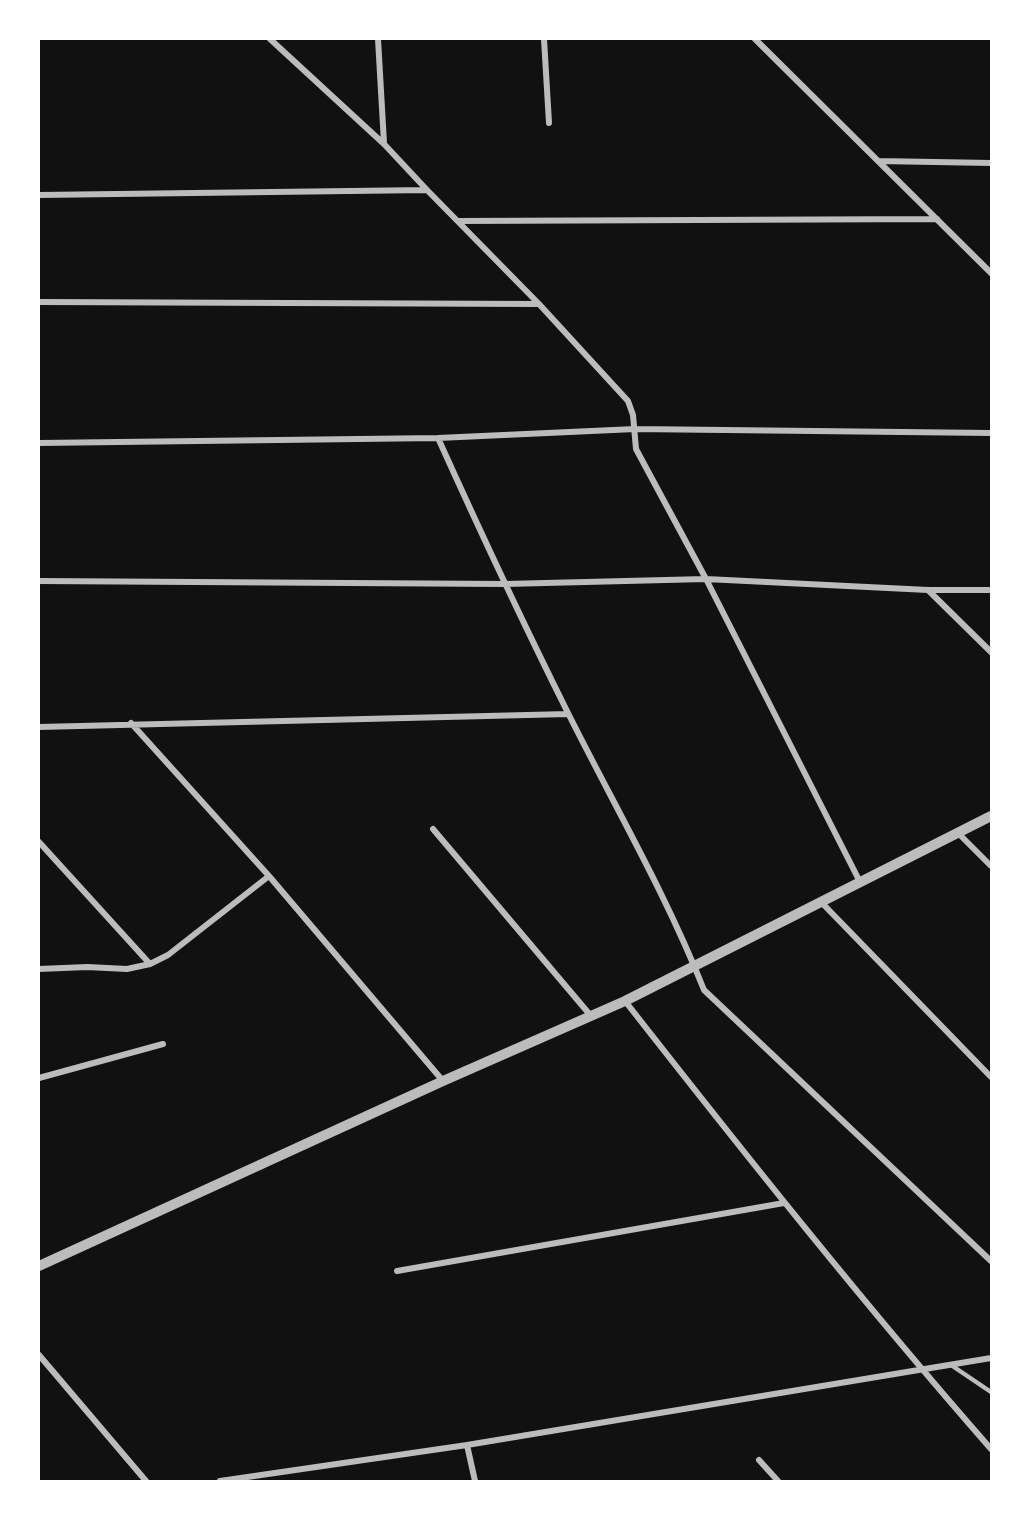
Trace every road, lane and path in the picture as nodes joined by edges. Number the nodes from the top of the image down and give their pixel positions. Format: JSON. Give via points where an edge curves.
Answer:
{"nodes":[{"id":1,"x":270,"y":39,"type":"edge"},
{"id":2,"x":378,"y":39,"type":"edge"},
{"id":3,"x":544,"y":39,"type":"edge"},
{"id":4,"x":754,"y":39,"type":"edge"},
{"id":5,"x":549,"y":123,"type":"dead end"},
{"id":6,"x":384,"y":144,"type":"junction"},
{"id":7,"x":878,"y":161,"type":"junction"},
{"id":8,"x":991,"y":163,"type":"edge"},
{"id":9,"x":427,"y":190,"type":"junction"},
{"id":10,"x":39,"y":195,"type":"edge"},
{"id":11,"x":937,"y":219,"type":"junction"},
{"id":12,"x":457,"y":221,"type":"junction"},
{"id":13,"x":991,"y":273,"type":"edge"},
{"id":14,"x":39,"y":302,"type":"edge"},
{"id":15,"x":539,"y":303,"type":"junction"},
{"id":16,"x":635,"y":429,"type":"junction"},
{"id":17,"x":991,"y":433,"type":"edge"},
{"id":18,"x":438,"y":438,"type":"junction"},
{"id":19,"x":39,"y":443,"type":"edge"},
{"id":20,"x":706,"y":579,"type":"junction"},
{"id":21,"x":39,"y":581,"type":"edge"},
{"id":22,"x":505,"y":584,"type":"junction"},
{"id":23,"x":928,"y":590,"type":"junction"},
{"id":24,"x":991,"y":590,"type":"edge"},
{"id":25,"x":991,"y":652,"type":"edge"},
{"id":26,"x":568,"y":714,"type":"junction"},
{"id":27,"x":131,"y":723,"type":"junction"},
{"id":28,"x":39,"y":727,"type":"edge"},
{"id":29,"x":991,"y":816,"type":"edge"},
{"id":30,"x":433,"y":829,"type":"dead end"},
{"id":31,"x":958,"y":833,"type":"junction"},
{"id":32,"x":39,"y":842,"type":"edge"},
{"id":33,"x":991,"y":866,"type":"edge"},
{"id":34,"x":268,"y":876,"type":"junction"},
{"id":35,"x":860,"y":882,"type":"junction"},
{"id":36,"x":822,"y":903,"type":"junction"},
{"id":37,"x":150,"y":964,"type":"junction"},
{"id":38,"x":695,"y":966,"type":"junction"},
{"id":39,"x":39,"y":969,"type":"edge"},
{"id":40,"x":625,"y":1001,"type":"junction"},
{"id":41,"x":591,"y":1016,"type":"junction"},
{"id":42,"x":163,"y":1044,"type":"dead end"},
{"id":43,"x":991,"y":1077,"type":"edge"},
{"id":44,"x":39,"y":1078,"type":"edge"},
{"id":45,"x":443,"y":1081,"type":"junction"},
{"id":46,"x":784,"y":1203,"type":"junction"},
{"id":47,"x":991,"y":1261,"type":"edge"},
{"id":48,"x":39,"y":1266,"type":"edge"},
{"id":49,"x":397,"y":1270,"type":"dead end"},
{"id":50,"x":39,"y":1354,"type":"edge"},
{"id":51,"x":991,"y":1358,"type":"edge"},
{"id":52,"x":951,"y":1365,"type":"junction"},
{"id":53,"x":922,"y":1371,"type":"junction"},
{"id":54,"x":991,"y":1392,"type":"edge"},
{"id":55,"x":467,"y":1445,"type":"junction"},
{"id":56,"x":991,"y":1449,"type":"edge"},
{"id":57,"x":759,"y":1460,"type":"dead end"},
{"id":58,"x":146,"y":1481,"type":"edge"},
{"id":59,"x":220,"y":1481,"type":"edge"},
{"id":60,"x":475,"y":1481,"type":"edge"},
{"id":61,"x":778,"y":1481,"type":"edge"}],
"edges":[{"from":1,"to":6,"type":"street"},
{"from":2,"to":6,"type":"street"},
{"from":3,"to":5,"type":"street"},
{"from":4,"to":7,"type":"street"},
{"from":6,"to":9,"type":"street"},
{"from":7,"to":8,"type":"street"},
{"from":7,"to":11,"type":"street"},
{"from":9,"to":10,"type":"street"},
{"from":9,"to":12,"type":"street"},
{"from":11,"to":12,"type":"street"},
{"from":11,"to":13,"type":"street"},
{"from":12,"to":15,"type":"street"},
{"from":14,"to":15,"type":"street"},
{"from":15,"to":16,"type":"street","via":[[628,401]]},
{"from":16,"to":17,"type":"street"},
{"from":16,"to":18,"type":"street"},
{"from":16,"to":20,"type":"street","via":[[636,449]]},
{"from":18,"to":19,"type":"street"},
{"from":18,"to":22,"type":"street"},
{"from":20,"to":22,"type":"street"},
{"from":20,"to":23,"type":"street"},
{"from":20,"to":35,"type":"street"},
{"from":21,"to":22,"type":"street"},
{"from":22,"to":26,"type":"street"},
{"from":23,"to":24,"type":"street"},
{"from":23,"to":25,"type":"street"},
{"from":26,"to":27,"type":"street"},
{"from":26,"to":38,"type":"street"},
{"from":27,"to":28,"type":"street"},
{"from":27,"to":34,"type":"street"},
{"from":29,"to":31,"type":"street"},
{"from":30,"to":41,"type":"street"},
{"from":31,"to":33,"type":"street"},
{"from":31,"to":35,"type":"street"},
{"from":32,"to":37,"type":"street"},
{"from":34,"to":37,"type":"street","via":[[168,956]]},
{"from":34,"to":45,"type":"street"},
{"from":35,"to":36,"type":"street"},
{"from":36,"to":38,"type":"street"},
{"from":36,"to":43,"type":"street"},
{"from":37,"to":39,"type":"street","via":[[127,969]]},
{"from":38,"to":40,"type":"street"},
{"from":38,"to":47,"type":"street","via":[[704,990]]},
{"from":40,"to":41,"type":"street"},
{"from":40,"to":46,"type":"street"},
{"from":41,"to":45,"type":"street"},
{"from":42,"to":44,"type":"street"},
{"from":45,"to":48,"type":"street"},
{"from":46,"to":49,"type":"street"},
{"from":46,"to":53,"type":"street"},
{"from":50,"to":58,"type":"street"},
{"from":51,"to":52,"type":"street"},
{"from":52,"to":53,"type":"street"},
{"from":52,"to":54,"type":"lane"},
{"from":53,"to":55,"type":"street"},
{"from":53,"to":56,"type":"street"},
{"from":55,"to":59,"type":"street"},
{"from":55,"to":60,"type":"street"},
{"from":57,"to":61,"type":"street"}]}
